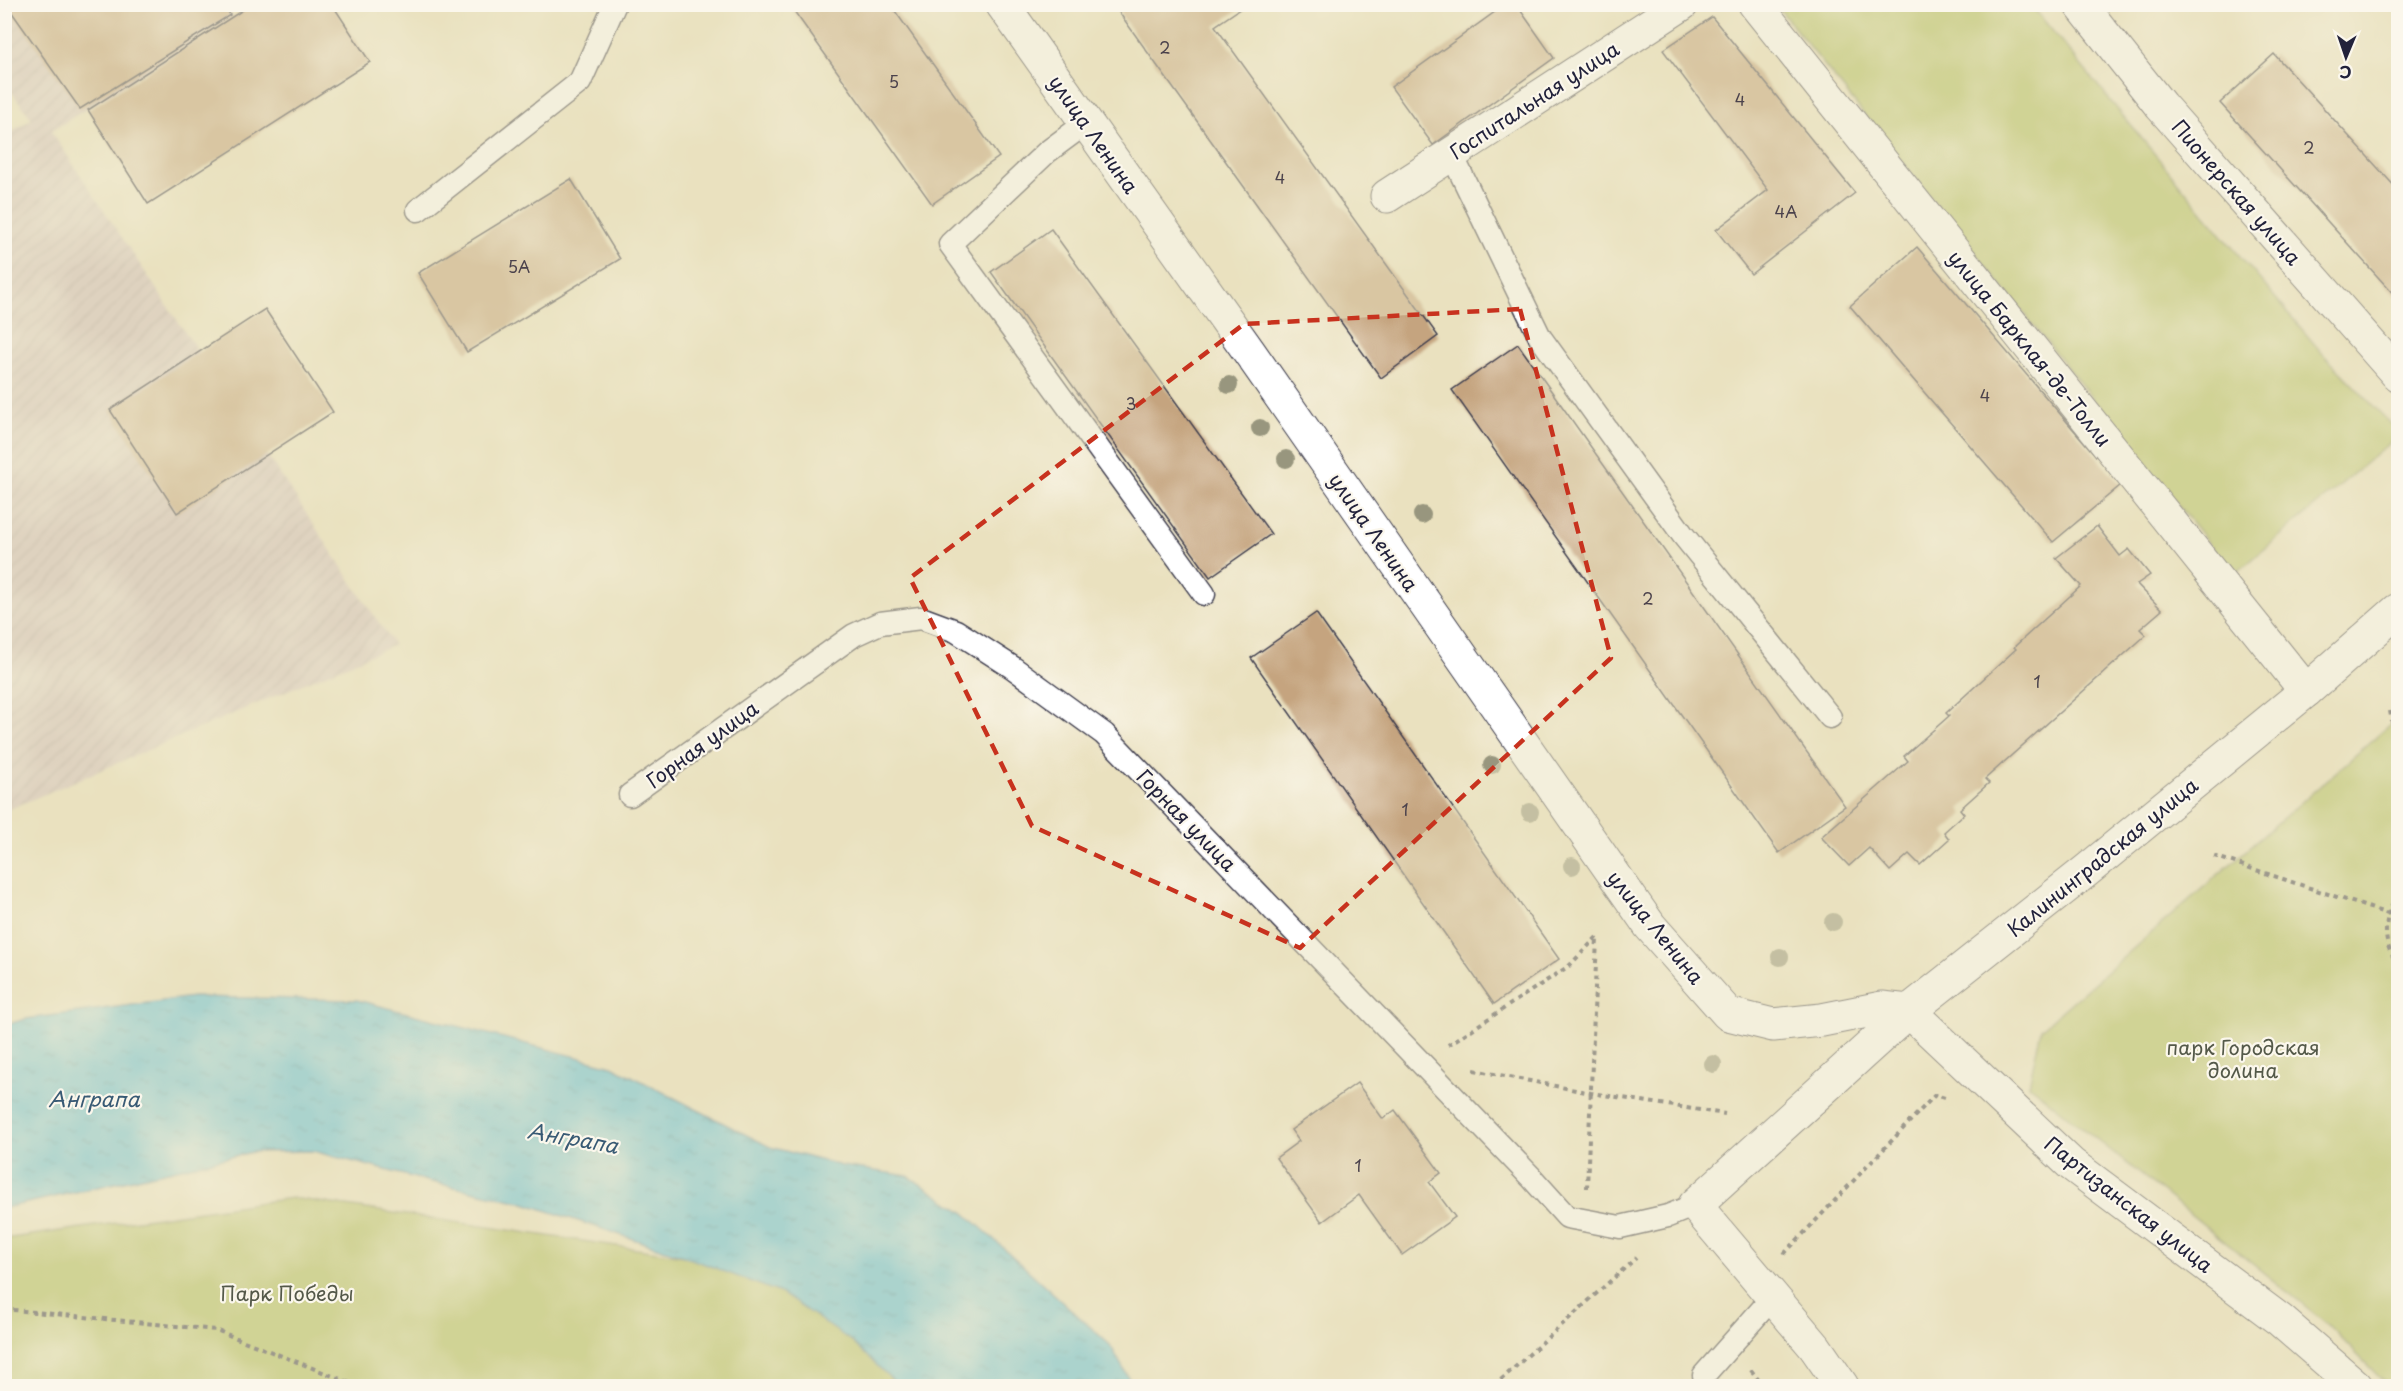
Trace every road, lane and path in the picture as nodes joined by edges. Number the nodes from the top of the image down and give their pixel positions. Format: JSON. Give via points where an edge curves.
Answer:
{"nodes":[{"id":1,"x":615,"y":4,"type":"edge"},
{"id":2,"x":1002,"y":4,"type":"edge"},
{"id":3,"x":1682,"y":4,"type":"edge"},
{"id":4,"x":1755,"y":4,"type":"edge"},
{"id":5,"x":2080,"y":4,"type":"edge"},
{"id":6,"x":1086,"y":123,"type":"junction"},
{"id":7,"x":1451,"y":153,"type":"junction"},
{"id":8,"x":1386,"y":196,"type":"dead end"},
{"id":9,"x":418,"y":210,"type":"dead end"},
{"id":10,"x":2398,"y":375,"type":"edge"},
{"id":11,"x":1204,"y":594,"type":"dead end"},
{"id":12,"x":2398,"y":610,"type":"edge"},
{"id":13,"x":2306,"y":691,"type":"junction"},
{"id":14,"x":2390,"y":711,"type":"dead end"},
{"id":15,"x":1830,"y":717,"type":"dead end"},
{"id":16,"x":2398,"y":753,"type":"edge"},
{"id":17,"x":630,"y":795,"type":"dead end"},
{"id":18,"x":2214,"y":856,"type":"dead end"},
{"id":19,"x":2398,"y":895,"type":"edge"},
{"id":20,"x":2388,"y":914,"type":"junction"},
{"id":21,"x":2398,"y":963,"type":"edge"},
{"id":22,"x":1909,"y":1011,"type":"junction"},
{"id":23,"x":1442,"y":1049,"type":"dead end"},
{"id":24,"x":1469,"y":1069,"type":"dead end"},
{"id":25,"x":1591,"y":1093,"type":"junction"},
{"id":26,"x":1953,"y":1100,"type":"dead end"},
{"id":27,"x":1725,"y":1114,"type":"dead end"},
{"id":28,"x":1587,"y":1191,"type":"dead end"},
{"id":29,"x":1695,"y":1205,"type":"junction"},
{"id":30,"x":1643,"y":1252,"type":"dead end"},
{"id":31,"x":1766,"y":1289,"type":"junction"},
{"id":32,"x":4,"y":1309,"type":"edge"},
{"id":33,"x":1704,"y":1375,"type":"dead end"},
{"id":34,"x":358,"y":1386,"type":"edge"},
{"id":35,"x":1494,"y":1386,"type":"edge"},
{"id":36,"x":1842,"y":1386,"type":"edge"},
{"id":37,"x":2356,"y":1386,"type":"edge"}],
"edges":[{"from":1,"to":9,"type":"lane","via":[[580,82]]},
{"from":2,"to":6,"type":"main road","name":"улица Ленина"},
{"from":3,"to":7,"type":"main road","name":"Госпитальная улица"},
{"from":4,"to":13,"type":"main road","name":"улица Барклая-де-Толли"},
{"from":5,"to":10,"type":"main road","name":"Пионерская улица","via":[[2161,106]]},
{"from":6,"to":11,"type":"lane","via":[[1047,152],[950,244]]},
{"from":6,"to":22,"type":"main road","name":"улица Ленина","via":[[1650,926],[1728,1014],[1773,1025],[1882,1008]]},
{"from":7,"to":8,"type":"main road","name":"Госпитальная улица"},
{"from":7,"to":15,"type":"lane","via":[[1540,337],[1683,535]]},
{"from":12,"to":13,"type":"main road","name":"Калининградская улица"},
{"from":13,"to":22,"type":"main road","name":"Калининградская улица"},
{"from":14,"to":16,"type":"path"},
{"from":17,"to":29,"type":"lane","name":"Горная улица","via":[[854,635],[880,623],[921,618],[956,631],[1104,734],[1566,1217],[1620,1227]]},
{"from":18,"to":20,"type":"path"},
{"from":19,"to":20,"type":"path"},
{"from":20,"to":21,"type":"path","via":[[2387,942]]},
{"from":22,"to":29,"type":"main road","name":"Калининградская улица"},
{"from":22,"to":37,"type":"main road","name":"Партизанская улица","via":[[2071,1164],[2280,1320]]},
{"from":23,"to":25,"type":"path","via":[[1569,966],[1597,937]]},
{"from":24,"to":25,"type":"path"},
{"from":25,"to":27,"type":"path"},
{"from":25,"to":28,"type":"path"},
{"from":26,"to":31,"type":"path","via":[[1935,1095]]},
{"from":29,"to":31,"type":"main road"},
{"from":30,"to":35,"type":"path"},
{"from":31,"to":33,"type":"lane"},
{"from":31,"to":36,"type":"main road"},
{"from":32,"to":34,"type":"path","via":[[216,1330]]}]}
